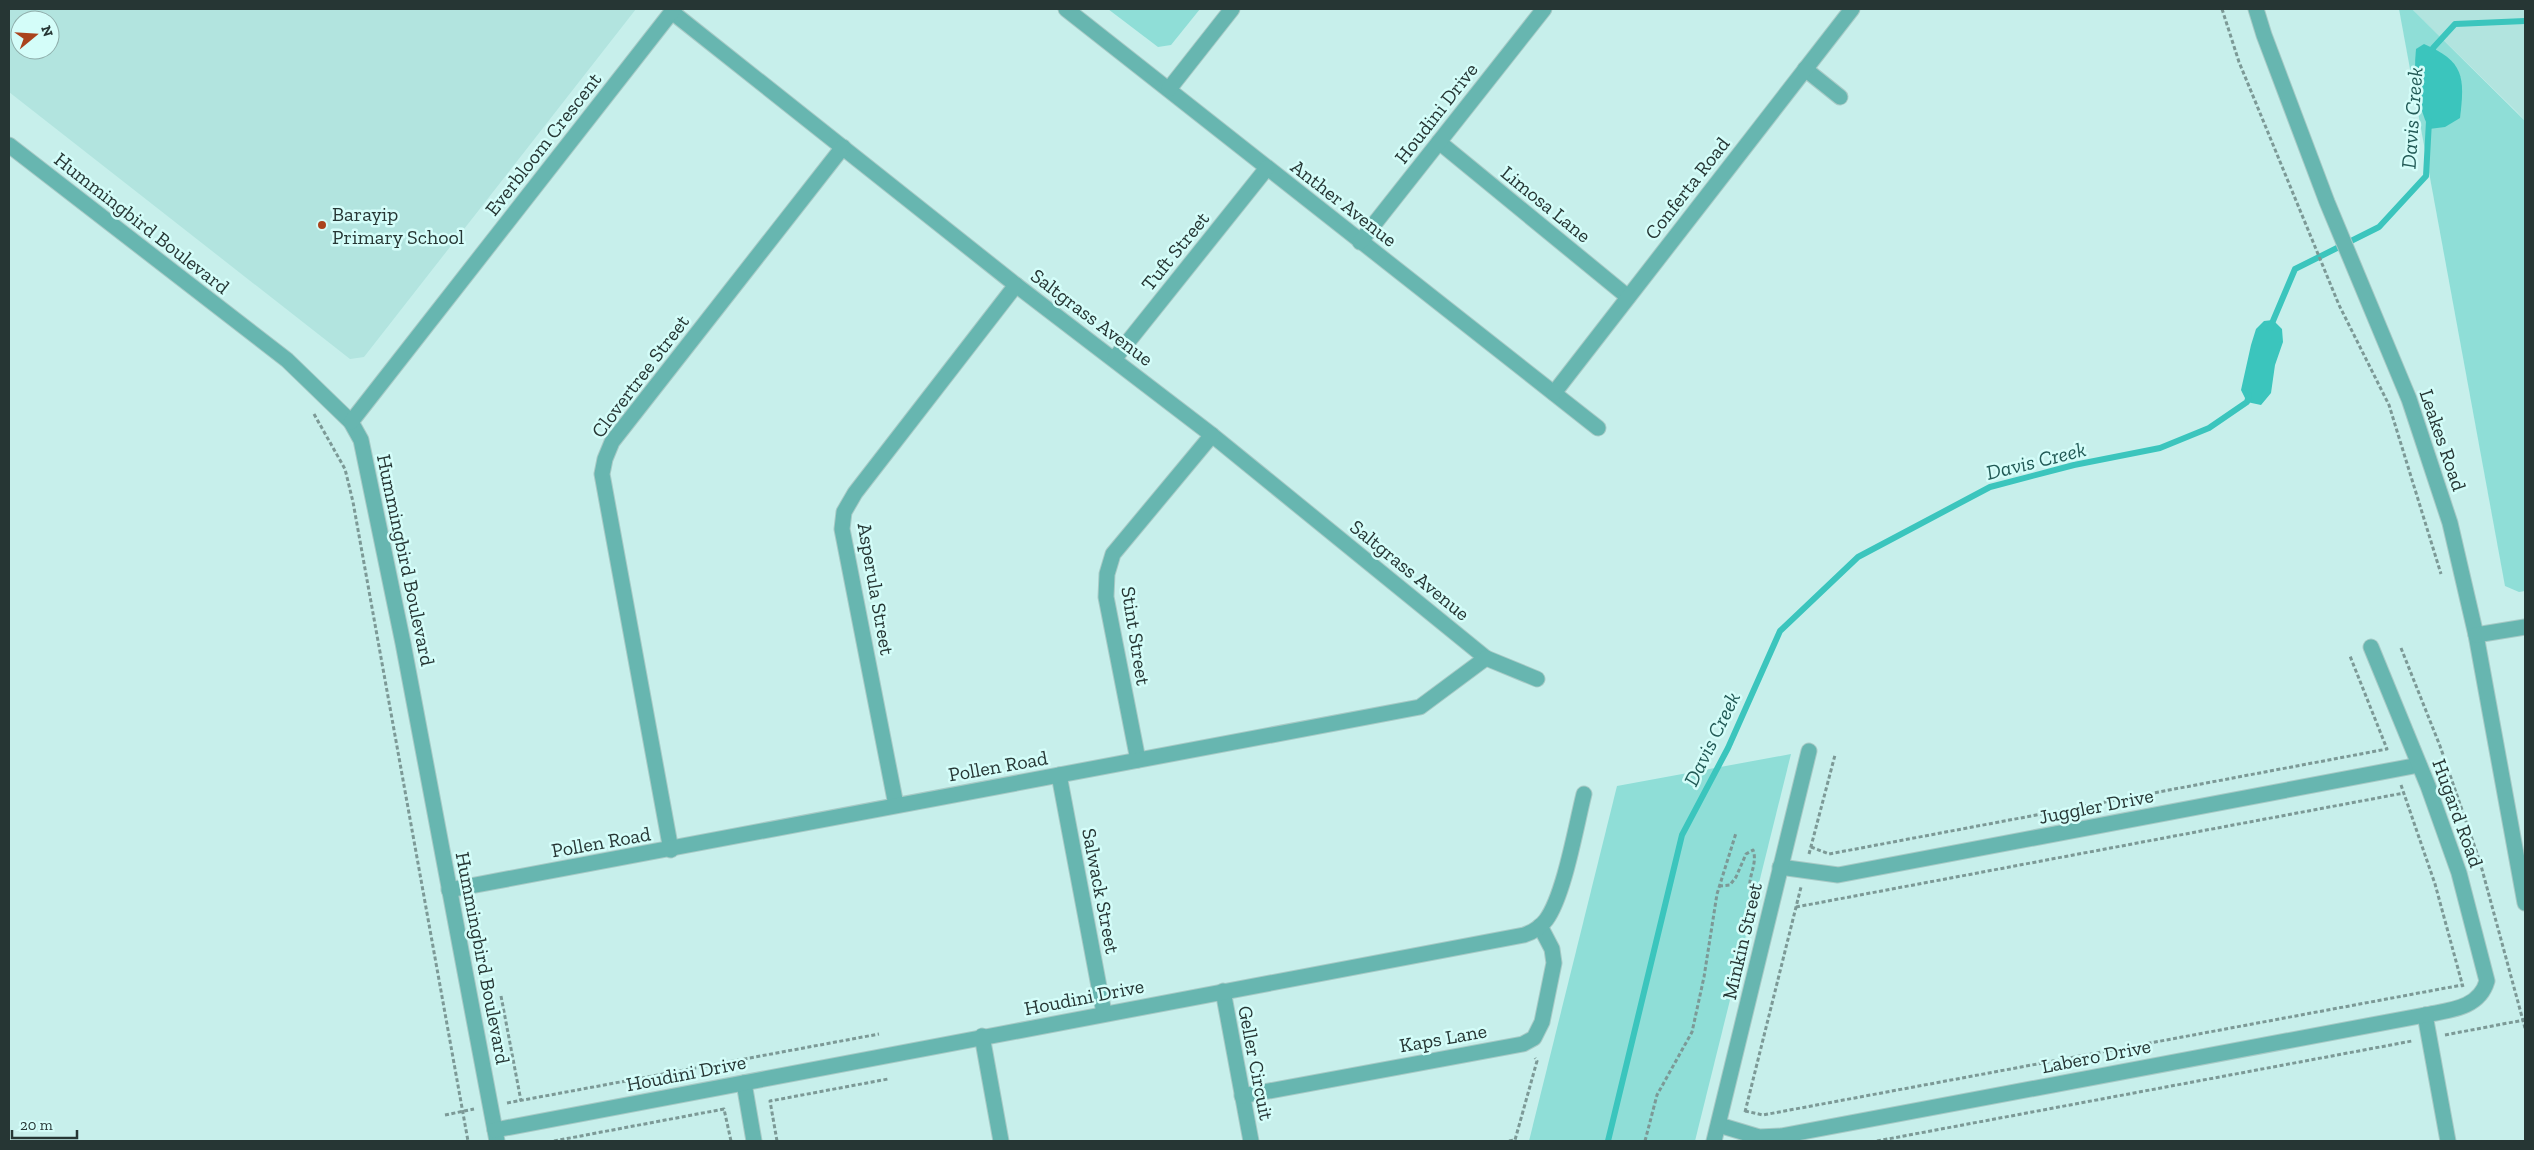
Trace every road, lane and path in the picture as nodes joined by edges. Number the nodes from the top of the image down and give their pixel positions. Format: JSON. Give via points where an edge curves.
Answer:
{"nodes":[{"id":1,"x":1066,"y":9,"type":"edge"},
{"id":2,"x":1232,"y":9,"type":"edge"},
{"id":3,"x":1544,"y":9,"type":"edge"},
{"id":4,"x":1852,"y":9,"type":"edge"},
{"id":5,"x":2222,"y":9,"type":"edge"},
{"id":6,"x":2256,"y":9,"type":"edge"},
{"id":7,"x":673,"y":10,"type":"edge"},
{"id":8,"x":1805,"y":69,"type":"junction"},
{"id":9,"x":1170,"y":89,"type":"junction"},
{"id":10,"x":1840,"y":97,"type":"dead end"},
{"id":11,"x":1439,"y":142,"type":"junction"},
{"id":12,"x":9,"y":145,"type":"edge"},
{"id":13,"x":843,"y":147,"type":"junction"},
{"id":14,"x":1267,"y":168,"type":"junction"},
{"id":15,"x":1360,"y":242,"type":"junction"},
{"id":16,"x":1016,"y":285,"type":"junction"},
{"id":17,"x":1628,"y":297,"type":"junction"},
{"id":18,"x":1115,"y":358,"type":"junction"},
{"id":19,"x":1554,"y":392,"type":"junction"},
{"id":20,"x":314,"y":413,"type":"dead end"},
{"id":21,"x":351,"y":422,"type":"junction"},
{"id":22,"x":1598,"y":428,"type":"dead end"},
{"id":23,"x":1212,"y":435,"type":"junction"},
{"id":24,"x":2442,"y":577,"type":"dead end"},
{"id":25,"x":2525,"y":627,"type":"edge"},
{"id":26,"x":2476,"y":634,"type":"junction"},
{"id":27,"x":2371,"y":646,"type":"dead end"},
{"id":28,"x":2401,"y":648,"type":"dead end"},
{"id":29,"x":2350,"y":656,"type":"dead end"},
{"id":30,"x":1486,"y":658,"type":"junction"},
{"id":31,"x":1537,"y":679,"type":"dead end"},
{"id":32,"x":2387,"y":749,"type":"junction"},
{"id":33,"x":1809,"y":751,"type":"dead end"},
{"id":34,"x":1835,"y":755,"type":"dead end"},
{"id":35,"x":1138,"y":760,"type":"junction"},
{"id":36,"x":2419,"y":765,"type":"junction"},
{"id":37,"x":2395,"y":770,"type":"junction"},
{"id":38,"x":1059,"y":775,"type":"junction"},
{"id":39,"x":2404,"y":793,"type":"junction"},
{"id":40,"x":1584,"y":794,"type":"dead end"},
{"id":41,"x":896,"y":805,"type":"junction"},
{"id":42,"x":1736,"y":833,"type":"dead end"},
{"id":43,"x":1812,"y":847,"type":"junction"},
{"id":44,"x":671,"y":850,"type":"junction"},
{"id":45,"x":1780,"y":866,"type":"junction"},
{"id":46,"x":1805,"y":871,"type":"junction"},
{"id":47,"x":1719,"y":886,"type":"junction"},
{"id":48,"x":449,"y":890,"type":"junction"},
{"id":49,"x":1774,"y":898,"type":"junction"},
{"id":50,"x":2525,"y":904,"type":"edge"},
{"id":51,"x":1796,"y":905,"type":"junction"},
{"id":52,"x":1540,"y":926,"type":"junction"},
{"id":53,"x":2462,"y":985,"type":"junction"},
{"id":54,"x":1223,"y":992,"type":"junction"},
{"id":55,"x":501,"y":996,"type":"dead end"},
{"id":56,"x":2473,"y":1001,"type":"junction"},
{"id":57,"x":1104,"y":1013,"type":"junction"},
{"id":58,"x":2425,"y":1014,"type":"junction"},
{"id":59,"x":2524,"y":1020,"type":"junction"},
{"id":60,"x":2525,"y":1028,"type":"edge"},
{"id":61,"x":2470,"y":1030,"type":"junction"},
{"id":62,"x":879,"y":1034,"type":"dead end"},
{"id":63,"x":982,"y":1036,"type":"junction"},
{"id":64,"x":2429,"y":1038,"type":"junction"},
{"id":65,"x":1523,"y":1044,"type":"junction"},
{"id":66,"x":888,"y":1079,"type":"dead end"},
{"id":67,"x":744,"y":1083,"type":"junction"},
{"id":68,"x":1242,"y":1096,"type":"junction"},
{"id":69,"x":520,"y":1101,"type":"junction"},
{"id":70,"x":491,"y":1106,"type":"junction"},
{"id":71,"x":1746,"y":1111,"type":"junction"},
{"id":72,"x":463,"y":1112,"type":"junction"},
{"id":73,"x":445,"y":1115,"type":"dead end"},
{"id":74,"x":525,"y":1124,"type":"junction"},
{"id":75,"x":1719,"y":1125,"type":"junction"},
{"id":76,"x":1740,"y":1133,"type":"junction"},
{"id":77,"x":496,"y":1135,"type":"edge"},
{"id":78,"x":468,"y":1141,"type":"edge"},
{"id":79,"x":554,"y":1141,"type":"edge"},
{"id":80,"x":731,"y":1141,"type":"edge"},
{"id":81,"x":754,"y":1141,"type":"edge"},
{"id":82,"x":777,"y":1141,"type":"edge"},
{"id":83,"x":1001,"y":1141,"type":"edge"},
{"id":84,"x":1251,"y":1141,"type":"edge"},
{"id":85,"x":1509,"y":1141,"type":"edge"},
{"id":86,"x":1645,"y":1141,"type":"edge"},
{"id":87,"x":1714,"y":1141,"type":"edge"},
{"id":88,"x":1877,"y":1141,"type":"edge"},
{"id":89,"x":2448,"y":1141,"type":"edge"}],
"edges":[{"from":1,"to":9,"type":"street","name":"Anther Avenue"},
{"from":2,"to":9,"type":"street"},
{"from":3,"to":11,"type":"street","name":"Houdini Drive"},
{"from":4,"to":8,"type":"street","name":"Conferta Road"},
{"from":5,"to":24,"type":"path","via":[[2240,62],[2339,305],[2389,405]]},
{"from":6,"to":26,"type":"street","name":"Leakes Road","via":[[2327,202],[2409,399],[2450,523]]},
{"from":7,"to":13,"type":"street","name":"Saltgrass Avenue"},
{"from":7,"to":21,"type":"street","name":"Everbloom Crescent"},
{"from":8,"to":10,"type":"street"},
{"from":8,"to":17,"type":"street","name":"Conferta Road"},
{"from":9,"to":14,"type":"street","name":"Anther Avenue"},
{"from":11,"to":15,"type":"street","name":"Houdini Drive"},
{"from":11,"to":17,"type":"street","name":"Limosa Lane"},
{"from":12,"to":21,"type":"street","name":"Hummingbird Boulevard","via":[[287,360]]},
{"from":13,"to":16,"type":"street","name":"Saltgrass Avenue"},
{"from":13,"to":44,"type":"street","name":"Clovertree Street","via":[[612,442],[605,459],[602,474]]},
{"from":14,"to":15,"type":"street","name":"Anther Avenue"},
{"from":14,"to":18,"type":"street","name":"Tuft Street"},
{"from":15,"to":19,"type":"street","name":"Anther Avenue"},
{"from":16,"to":18,"type":"street","name":"Saltgrass Avenue"},
{"from":16,"to":41,"type":"street","name":"Asperula Street","via":[[844,512],[842,530]]},
{"from":17,"to":19,"type":"street","name":"Conferta Road"},
{"from":18,"to":23,"type":"street","name":"Saltgrass Avenue"},
{"from":19,"to":22,"type":"street","name":"Anther Avenue"},
{"from":20,"to":72,"type":"path","via":[[345,469]]},
{"from":21,"to":48,"type":"street","name":"Hummingbird Boulevard","via":[[361,440]]},
{"from":23,"to":30,"type":"street","name":"Saltgrass Avenue"},
{"from":23,"to":35,"type":"street","name":"Stint Street","via":[[1113,554],[1107,574],[1106,597]]},
{"from":25,"to":26,"type":"street"},
{"from":26,"to":50,"type":"street","name":"Leakes Road"},
{"from":27,"to":36,"type":"street","name":"Hugard Road"},
{"from":28,"to":59,"type":"path","via":[[2471,836]]},
{"from":29,"to":32,"type":"path"},
{"from":30,"to":31,"type":"street"},
{"from":30,"to":35,"type":"street","name":"Pollen Road","via":[[1420,707]]},
{"from":32,"to":37,"type":"path"},
{"from":32,"to":43,"type":"path","via":[[1829,854]]},
{"from":33,"to":45,"type":"street","name":"Minkin Street"},
{"from":34,"to":43,"type":"path"},
{"from":35,"to":38,"type":"street","name":"Pollen Road"},
{"from":36,"to":37,"type":"street","name":"Juggler Drive"},
{"from":36,"to":56,"type":"street","name":"Hugard Road","via":[[2459,873],[2487,981]]},
{"from":37,"to":39,"type":"path"},
{"from":37,"to":46,"type":"street","name":"Juggler Drive","via":[[1838,875]]},
{"from":38,"to":41,"type":"street","name":"Pollen Road"},
{"from":38,"to":57,"type":"street","name":"Salwack Street"},
{"from":39,"to":51,"type":"path"},
{"from":39,"to":53,"type":"path","via":[[2435,884]]},
{"from":40,"to":52,"type":"street","via":[[1558,898]]},
{"from":41,"to":44,"type":"street","name":"Pollen Road"},
{"from":42,"to":47,"type":"path"},
{"from":43,"to":46,"type":"path"},
{"from":44,"to":48,"type":"street","name":"Pollen Road"},
{"from":45,"to":46,"type":"street","name":"Juggler Drive"},
{"from":45,"to":49,"type":"street","name":"Minkin Street"},
{"from":46,"to":51,"type":"path"},
{"from":47,"to":49,"type":"path","via":[[1730,885],[1746,854],[1753,850],[1750,889],[1758,895]]},
{"from":47,"to":86,"type":"path","via":[[1692,1032],[1657,1095]]},
{"from":48,"to":70,"type":"street","name":"Hummingbird Boulevard"},
{"from":49,"to":51,"type":"path"},
{"from":49,"to":75,"type":"street","name":"Minkin Street"},
{"from":51,"to":71,"type":"path"},
{"from":52,"to":54,"type":"street","name":"Houdini Drive","via":[[1524,935]]},
{"from":52,"to":65,"type":"street","via":[[1552,948],[1554,963],[1542,1022],[1534,1038]]},
{"from":53,"to":56,"type":"path"},
{"from":53,"to":71,"type":"path","via":[[1763,1115]]},
{"from":54,"to":57,"type":"street","name":"Houdini Drive"},
{"from":54,"to":68,"type":"street","name":"Geller Circuit"},
{"from":55,"to":69,"type":"path"},
{"from":56,"to":58,"type":"street","name":"Labero Drive"},
{"from":56,"to":61,"type":"path"},
{"from":57,"to":63,"type":"street","name":"Houdini Drive"},
{"from":58,"to":64,"type":"street"},
{"from":58,"to":76,"type":"street","name":"Labero Drive","via":[[1782,1136],[1759,1137]]},
{"from":59,"to":60,"type":"path"},
{"from":59,"to":61,"type":"path"},
{"from":61,"to":64,"type":"path"},
{"from":62,"to":69,"type":"path"},
{"from":63,"to":67,"type":"street","name":"Houdini Drive"},
{"from":63,"to":83,"type":"street"},
{"from":64,"to":88,"type":"path"},
{"from":64,"to":89,"type":"street"},
{"from":65,"to":68,"type":"street","name":"Kaps Lane"},
{"from":65,"to":85,"type":"path","via":[[1537,1061],[1515,1140]]},
{"from":66,"to":82,"type":"path","via":[[770,1101]]},
{"from":67,"to":74,"type":"street","name":"Houdini Drive"},
{"from":67,"to":81,"type":"street"},
{"from":68,"to":84,"type":"street","name":"Geller Circuit"},
{"from":69,"to":70,"type":"path"},
{"from":69,"to":74,"type":"path"},
{"from":70,"to":72,"type":"path"},
{"from":70,"to":77,"type":"street","name":"Hummingbird Boulevard"},
{"from":71,"to":76,"type":"path"},
{"from":72,"to":73,"type":"path"},
{"from":72,"to":78,"type":"path"},
{"from":74,"to":77,"type":"street","name":"Houdini Drive"},
{"from":75,"to":76,"type":"street","name":"Labero Drive"},
{"from":75,"to":87,"type":"street","name":"Minkin Street"},
{"from":79,"to":80,"type":"path","via":[[724,1109]]}]}
